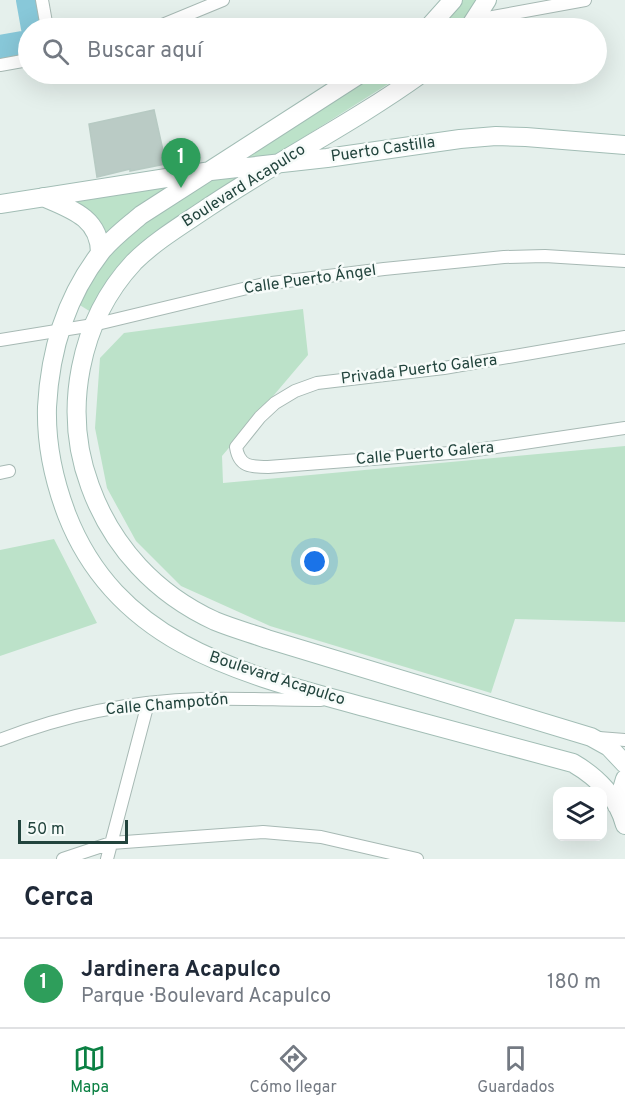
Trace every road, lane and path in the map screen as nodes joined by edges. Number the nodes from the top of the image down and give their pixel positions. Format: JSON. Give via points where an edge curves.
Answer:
{"nodes":[{"id":1,"x":42,"y":0,"type":"edge"},
{"id":2,"x":223,"y":0,"type":"edge"},
{"id":3,"x":453,"y":0,"type":"edge"},
{"id":4,"x":487,"y":0,"type":"edge"},
{"id":5,"x":585,"y":0,"type":"edge"},
{"id":6,"x":45,"y":18,"type":"edge"},
{"id":7,"x":179,"y":18,"type":"edge"},
{"id":8,"x":437,"y":18,"type":"edge"},
{"id":9,"x":476,"y":18,"type":"edge"},
{"id":10,"x":500,"y":18,"type":"edge"},
{"id":11,"x":18,"y":61,"type":"edge"},
{"id":12,"x":0,"y":64,"type":"edge"},
{"id":13,"x":344,"y":84,"type":"edge"},
{"id":14,"x":395,"y":84,"type":"edge"},
{"id":15,"x":625,"y":145,"type":"edge"},
{"id":16,"x":279,"y":163,"type":"junction"},
{"id":17,"x":211,"y":171,"type":"junction"},
{"id":18,"x":43,"y":197,"type":"junction"},
{"id":19,"x":0,"y":204,"type":"edge"},
{"id":20,"x":100,"y":253,"type":"junction"},
{"id":21,"x":625,"y":261,"type":"edge"},
{"id":22,"x":93,"y":325,"type":"junction"},
{"id":23,"x":59,"y":330,"type":"junction"},
{"id":24,"x":625,"y":337,"type":"edge"},
{"id":25,"x":0,"y":340,"type":"edge"},
{"id":26,"x":625,"y":428,"type":"edge"},
{"id":27,"x":236,"y":447,"type":"joint"},
{"id":28,"x":339,"y":700,"type":"junction"},
{"id":29,"x":148,"y":703,"type":"junction"},
{"id":30,"x":591,"y":737,"type":"junction"},
{"id":31,"x":0,"y":740,"type":"edge"},
{"id":32,"x":625,"y":741,"type":"edge"},
{"id":33,"x":625,"y":764,"type":"edge"},
{"id":34,"x":625,"y":779,"type":"edge"},
{"id":35,"x":617,"y":806,"type":"junction"},
{"id":36,"x":625,"y":825,"type":"edge"},
{"id":37,"x":111,"y":843,"type":"junction"},
{"id":38,"x":63,"y":859,"type":"edge"},
{"id":39,"x":107,"y":859,"type":"edge"},
{"id":40,"x":417,"y":859,"type":"edge"}],
"edges":[{"from":1,"to":6,"type":"street"},
{"from":2,"to":7,"type":"street"},
{"from":3,"to":8,"type":"main road"},
{"from":4,"to":9,"type":"main road"},
{"from":5,"to":10,"type":"street"},
{"from":11,"to":12,"type":"street"},
{"from":13,"to":17,"type":"main road","name":"Boulevard Acapulco"},
{"from":14,"to":16,"type":"main road","name":"Boulevard Acapulco"},
{"from":15,"to":16,"type":"main road","name":"Puerto Castilla","via":[[496,136]]},
{"from":16,"to":17,"type":"main road","name":"Puerto Castilla"},
{"from":16,"to":22,"type":"main road","name":"Boulevard Acapulco","via":[[146,251],[119,281]]},
{"from":17,"to":18,"type":"main road","name":"Puerto Castilla"},
{"from":17,"to":20,"type":"main road","name":"Boulevard Acapulco","via":[[141,215]]},
{"from":18,"to":19,"type":"main road","name":"Puerto Castilla"},
{"from":18,"to":20,"type":"main road","via":[[88,221],[98,233]]},
{"from":20,"to":23,"type":"main road","name":"Boulevard Acapulco"},
{"from":21,"to":22,"type":"street","name":"Calle Puerto Ángel","via":[[504,256],[384,269],[264,284]]},
{"from":22,"to":23,"type":"street","name":"Calle Puerto Ángel"},
{"from":22,"to":30,"type":"main road","name":"Boulevard Acapulco","via":[[81,362],[76,421],[81,462],[115,539],[168,595],[218,622]]},
{"from":23,"to":25,"type":"street","name":"Calle Puerto Ángel"},
{"from":23,"to":28,"type":"main road","name":"Boulevard Acapulco","via":[[50,369],[47,418],[55,479],[62,503],[94,568],[140,617],[180,644],[254,675]]},
{"from":24,"to":27,"type":"street","name":"Privada Puerto Galera","via":[[444,368],[317,382],[275,403]]},
{"from":26,"to":27,"type":"street","name":"Calle Puerto Galera","via":[[463,452],[268,467],[243,462]]},
{"from":28,"to":29,"type":"street","name":"Calle Champotón","via":[[201,699]]},
{"from":28,"to":35,"type":"main road","name":"Boulevard Acapulco","via":[[573,763],[600,783]]},
{"from":29,"to":31,"type":"street","name":"Calle Champotón","via":[[89,712]]},
{"from":29,"to":37,"type":"street"},
{"from":30,"to":32,"type":"street"},
{"from":30,"to":33,"type":"main road","via":[[609,747]]},
{"from":34,"to":35,"type":"main road"},
{"from":35,"to":36,"type":"main road","name":"Boulevard Acapulco"},
{"from":37,"to":38,"type":"street"},
{"from":37,"to":39,"type":"street"},
{"from":37,"to":40,"type":"street","via":[[263,832],[321,837]]}]}
